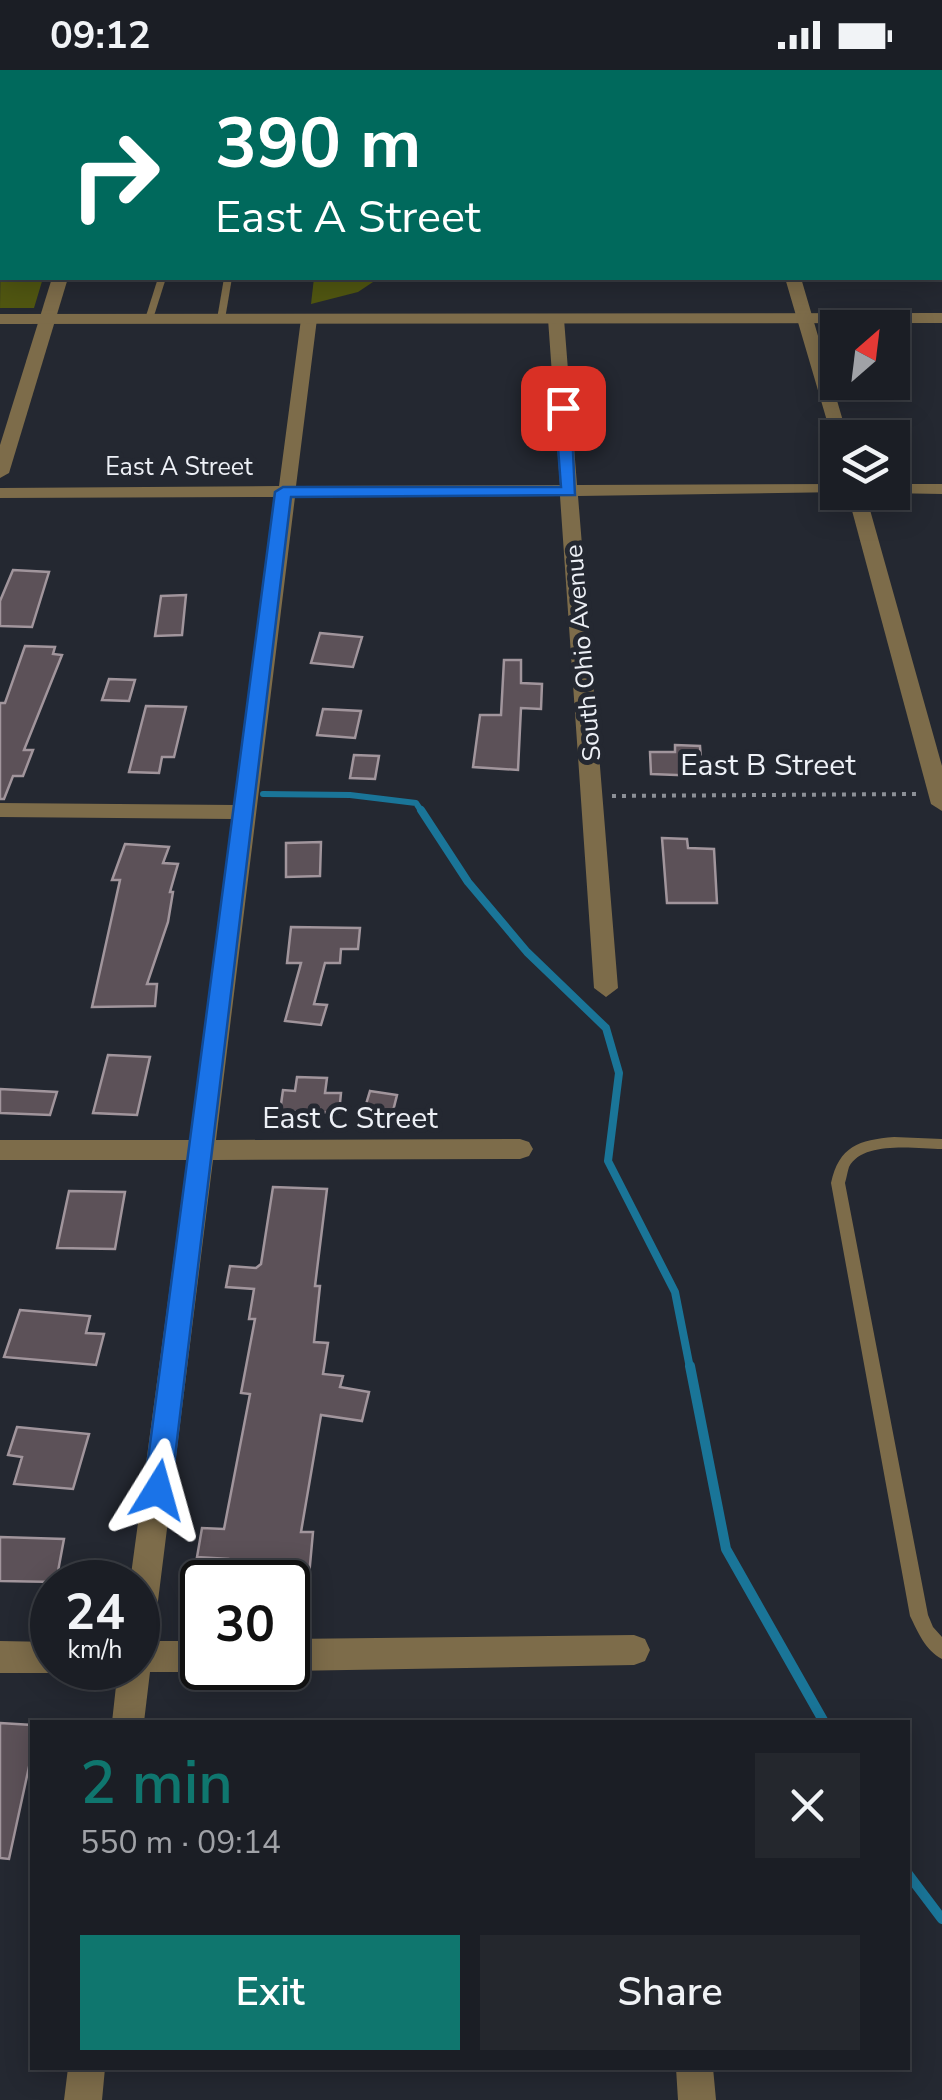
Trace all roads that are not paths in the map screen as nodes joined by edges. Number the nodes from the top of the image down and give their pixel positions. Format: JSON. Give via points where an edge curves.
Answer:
{"nodes":[{"id":1,"x":59,"y":280,"type":"edge"},
{"id":2,"x":161,"y":280,"type":"edge"},
{"id":3,"x":228,"y":280,"type":"edge"},
{"id":4,"x":794,"y":280,"type":"edge"},
{"id":5,"x":807,"y":318,"type":"junction"},
{"id":6,"x":942,"y":318,"type":"edge"},
{"id":7,"x":0,"y":319,"type":"edge"},
{"id":8,"x":46,"y":319,"type":"junction"},
{"id":9,"x":149,"y":319,"type":"junction"},
{"id":10,"x":222,"y":319,"type":"junction"},
{"id":11,"x":308,"y":319,"type":"junction"},
{"id":12,"x":556,"y":319,"type":"junction"},
{"id":13,"x":835,"y":420,"type":"edge"},
{"id":14,"x":0,"y":473,"type":"edge"},
{"id":15,"x":820,"y":489,"type":"edge"},
{"id":16,"x":910,"y":489,"type":"edge"},
{"id":17,"x":942,"y":489,"type":"edge"},
{"id":18,"x":283,"y":492,"type":"junction"},
{"id":19,"x":570,"y":492,"type":"junction"},
{"id":20,"x":0,"y":493,"type":"edge"},
{"id":21,"x":861,"y":510,"type":"edge"},
{"id":22,"x":941,"y":798,"type":"edge"},
{"id":23,"x":0,"y":810,"type":"edge"},
{"id":24,"x":243,"y":812,"type":"junction"},
{"id":25,"x":606,"y":988,"type":"dead end"},
{"id":26,"x":942,"y":1144,"type":"edge"},
{"id":27,"x":520,"y":1149,"type":"dead end"},
{"id":28,"x":0,"y":1150,"type":"edge"},
{"id":29,"x":203,"y":1151,"type":"junction"},
{"id":30,"x":149,"y":1560,"type":"edge"},
{"id":31,"x":634,"y":1650,"type":"dead end"},
{"id":32,"x":942,"y":1650,"type":"edge"},
{"id":33,"x":310,"y":1655,"type":"edge"},
{"id":34,"x":30,"y":1657,"type":"edge"},
{"id":35,"x":0,"y":1658,"type":"edge"},
{"id":36,"x":132,"y":1690,"type":"edge"},
{"id":37,"x":128,"y":1720,"type":"edge"},
{"id":38,"x":87,"y":2070,"type":"edge"},
{"id":39,"x":695,"y":2070,"type":"edge"},
{"id":40,"x":84,"y":2100,"type":"edge"},
{"id":41,"x":697,"y":2100,"type":"edge"}],
"edges":[{"from":1,"to":8,"type":"street"},
{"from":2,"to":9,"type":"lane"},
{"from":3,"to":10,"type":"lane"},
{"from":4,"to":5,"type":"street"},
{"from":5,"to":6,"type":"street"},
{"from":5,"to":12,"type":"street"},
{"from":5,"to":13,"type":"street"},
{"from":7,"to":8,"type":"street"},
{"from":8,"to":9,"type":"street"},
{"from":8,"to":14,"type":"street"},
{"from":9,"to":10,"type":"street"},
{"from":10,"to":11,"type":"street"},
{"from":11,"to":12,"type":"street"},
{"from":11,"to":18,"type":"street"},
{"from":12,"to":19,"type":"street","name":"South Ohio Avenue"},
{"from":15,"to":19,"type":"street","name":"East A Street"},
{"from":16,"to":17,"type":"street"},
{"from":18,"to":19,"type":"street","name":"East A Street"},
{"from":18,"to":20,"type":"street","name":"East A Street"},
{"from":18,"to":24,"type":"street"},
{"from":19,"to":25,"type":"street","name":"South Ohio Avenue"},
{"from":21,"to":22,"type":"street"},
{"from":23,"to":24,"type":"street"},
{"from":24,"to":29,"type":"street"},
{"from":26,"to":32,"type":"lane","via":[[874,1144],[856,1150],[838,1172],[919,1616]]},
{"from":27,"to":29,"type":"street","name":"East C Street"},
{"from":28,"to":29,"type":"street","name":"East C Street"},
{"from":29,"to":30,"type":"street"},
{"from":31,"to":33,"type":"street"},
{"from":34,"to":35,"type":"street"},
{"from":36,"to":37,"type":"street"},
{"from":38,"to":40,"type":"street"},
{"from":39,"to":41,"type":"street"}]}
